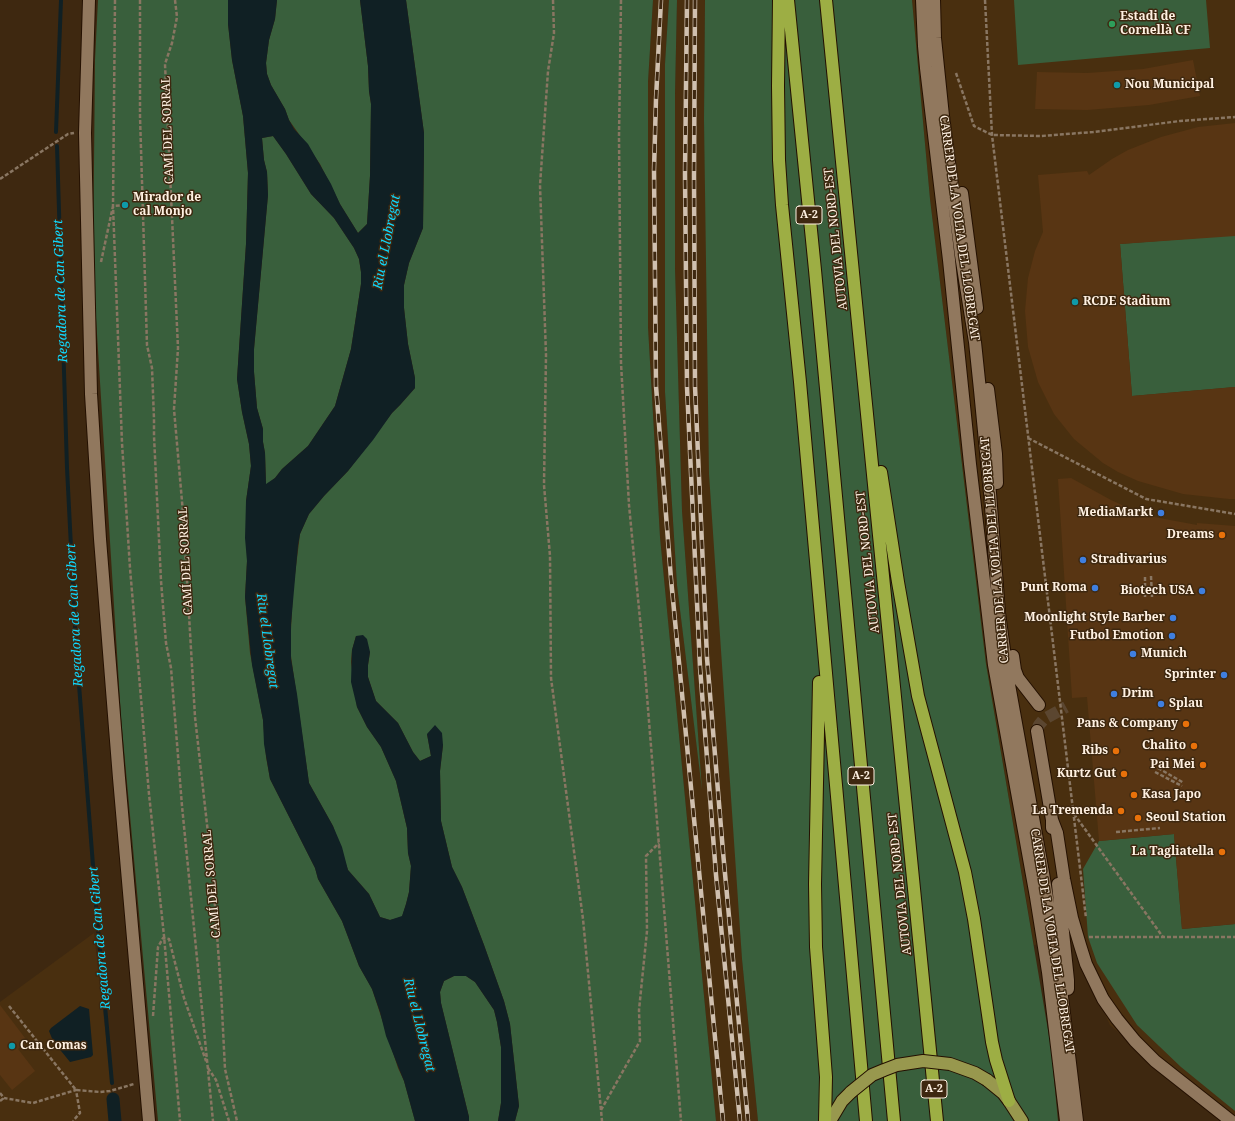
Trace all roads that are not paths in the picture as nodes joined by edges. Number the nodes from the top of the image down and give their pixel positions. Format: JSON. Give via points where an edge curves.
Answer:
{"nodes":[{"id":1,"x":89,"y":0,"type":"edge"},
{"id":2,"x":780,"y":0,"type":"edge"},
{"id":3,"x":788,"y":0,"type":"edge"},
{"id":4,"x":826,"y":0,"type":"edge"},
{"id":5,"x":922,"y":0,"type":"edge"},
{"id":6,"x":934,"y":0,"type":"edge"},
{"id":7,"x":942,"y":105,"type":"junction"},
{"id":8,"x":859,"y":322,"type":"junction"},
{"id":9,"x":820,"y":620,"type":"junction"},
{"id":10,"x":1008,"y":679,"type":"junction"},
{"id":11,"x":1037,"y":731,"type":"dead end"},
{"id":12,"x":1052,"y":820,"type":"junction"},
{"id":13,"x":1067,"y":1032,"type":"junction"},
{"id":14,"x":1009,"y":1101,"type":"junction"},
{"id":15,"x":149,"y":1121,"type":"edge"},
{"id":16,"x":825,"y":1121,"type":"edge"},
{"id":17,"x":830,"y":1121,"type":"edge"},
{"id":18,"x":866,"y":1121,"type":"edge"},
{"id":19,"x":894,"y":1121,"type":"edge"},
{"id":20,"x":937,"y":1121,"type":"edge"},
{"id":21,"x":1022,"y":1121,"type":"edge"},
{"id":22,"x":1066,"y":1121,"type":"edge"},
{"id":23,"x":1077,"y":1121,"type":"edge"},
{"id":24,"x":1231,"y":1121,"type":"edge"}],
"edges":[{"from":1,"to":15,"type":"street","via":[[85,133],[91,394],[100,540]]},
{"from":2,"to":9,"type":"highway","via":[[779,160]]},
{"from":3,"to":19,"type":"highway","name":"AUTOVIA DEL NORD-EST","number":"A-2"},
{"from":4,"to":8,"type":"highway","name":"AUTOVIA DEL NORD-EST","number":"A-2"},
{"from":5,"to":22,"type":"street","name":"CARRER DE LA VOLTA DEL LLOBREGAT","via":[[926,68],[994,664],[1048,972]]},
{"from":6,"to":7,"type":"street","name":"CARRER DE LA VOLTA DEL LLOBREGAT"},
{"from":7,"to":10,"type":"street","name":"CARRER DE LA VOLTA DEL LLOBREGAT","via":[[975,342],[990,486],[999,613]]},
{"from":7,"to":10,"type":"street","via":[[960,183],[984,355],[996,454],[1004,587],[1013,663],[1018,678],[1039,705],[1028,700]]},
{"from":8,"to":14,"type":"highway","via":[[918,696],[965,872],[992,1042]]},
{"from":8,"to":20,"type":"highway","name":"AUTOVIA DEL NORD-EST","number":"A-2"},
{"from":9,"to":16,"type":"highway","via":[[815,884],[816,947],[826,1077]]},
{"from":9,"to":18,"type":"highway"},
{"from":10,"to":13,"type":"street","name":"CARRER DE LA VOLTA DEL LLOBREGAT","via":[[1043,873]]},
{"from":11,"to":12,"type":"street"},
{"from":12,"to":13,"type":"street","via":[[1051,834],[1068,980]]},
{"from":12,"to":24,"type":"street","via":[[1057,833],[1072,918],[1086,964],[1103,1000],[1135,1041],[1155,1060]]},
{"from":13,"to":23,"type":"street","name":"CARRER DE LA VOLTA DEL LLOBREGAT"},
{"from":14,"to":17,"type":"main road","bridge":true,"via":[[987,1080],[975,1073],[950,1064],[916,1062],[897,1065],[866,1079],[842,1101]]},
{"from":14,"to":21,"type":"main road"}]}
